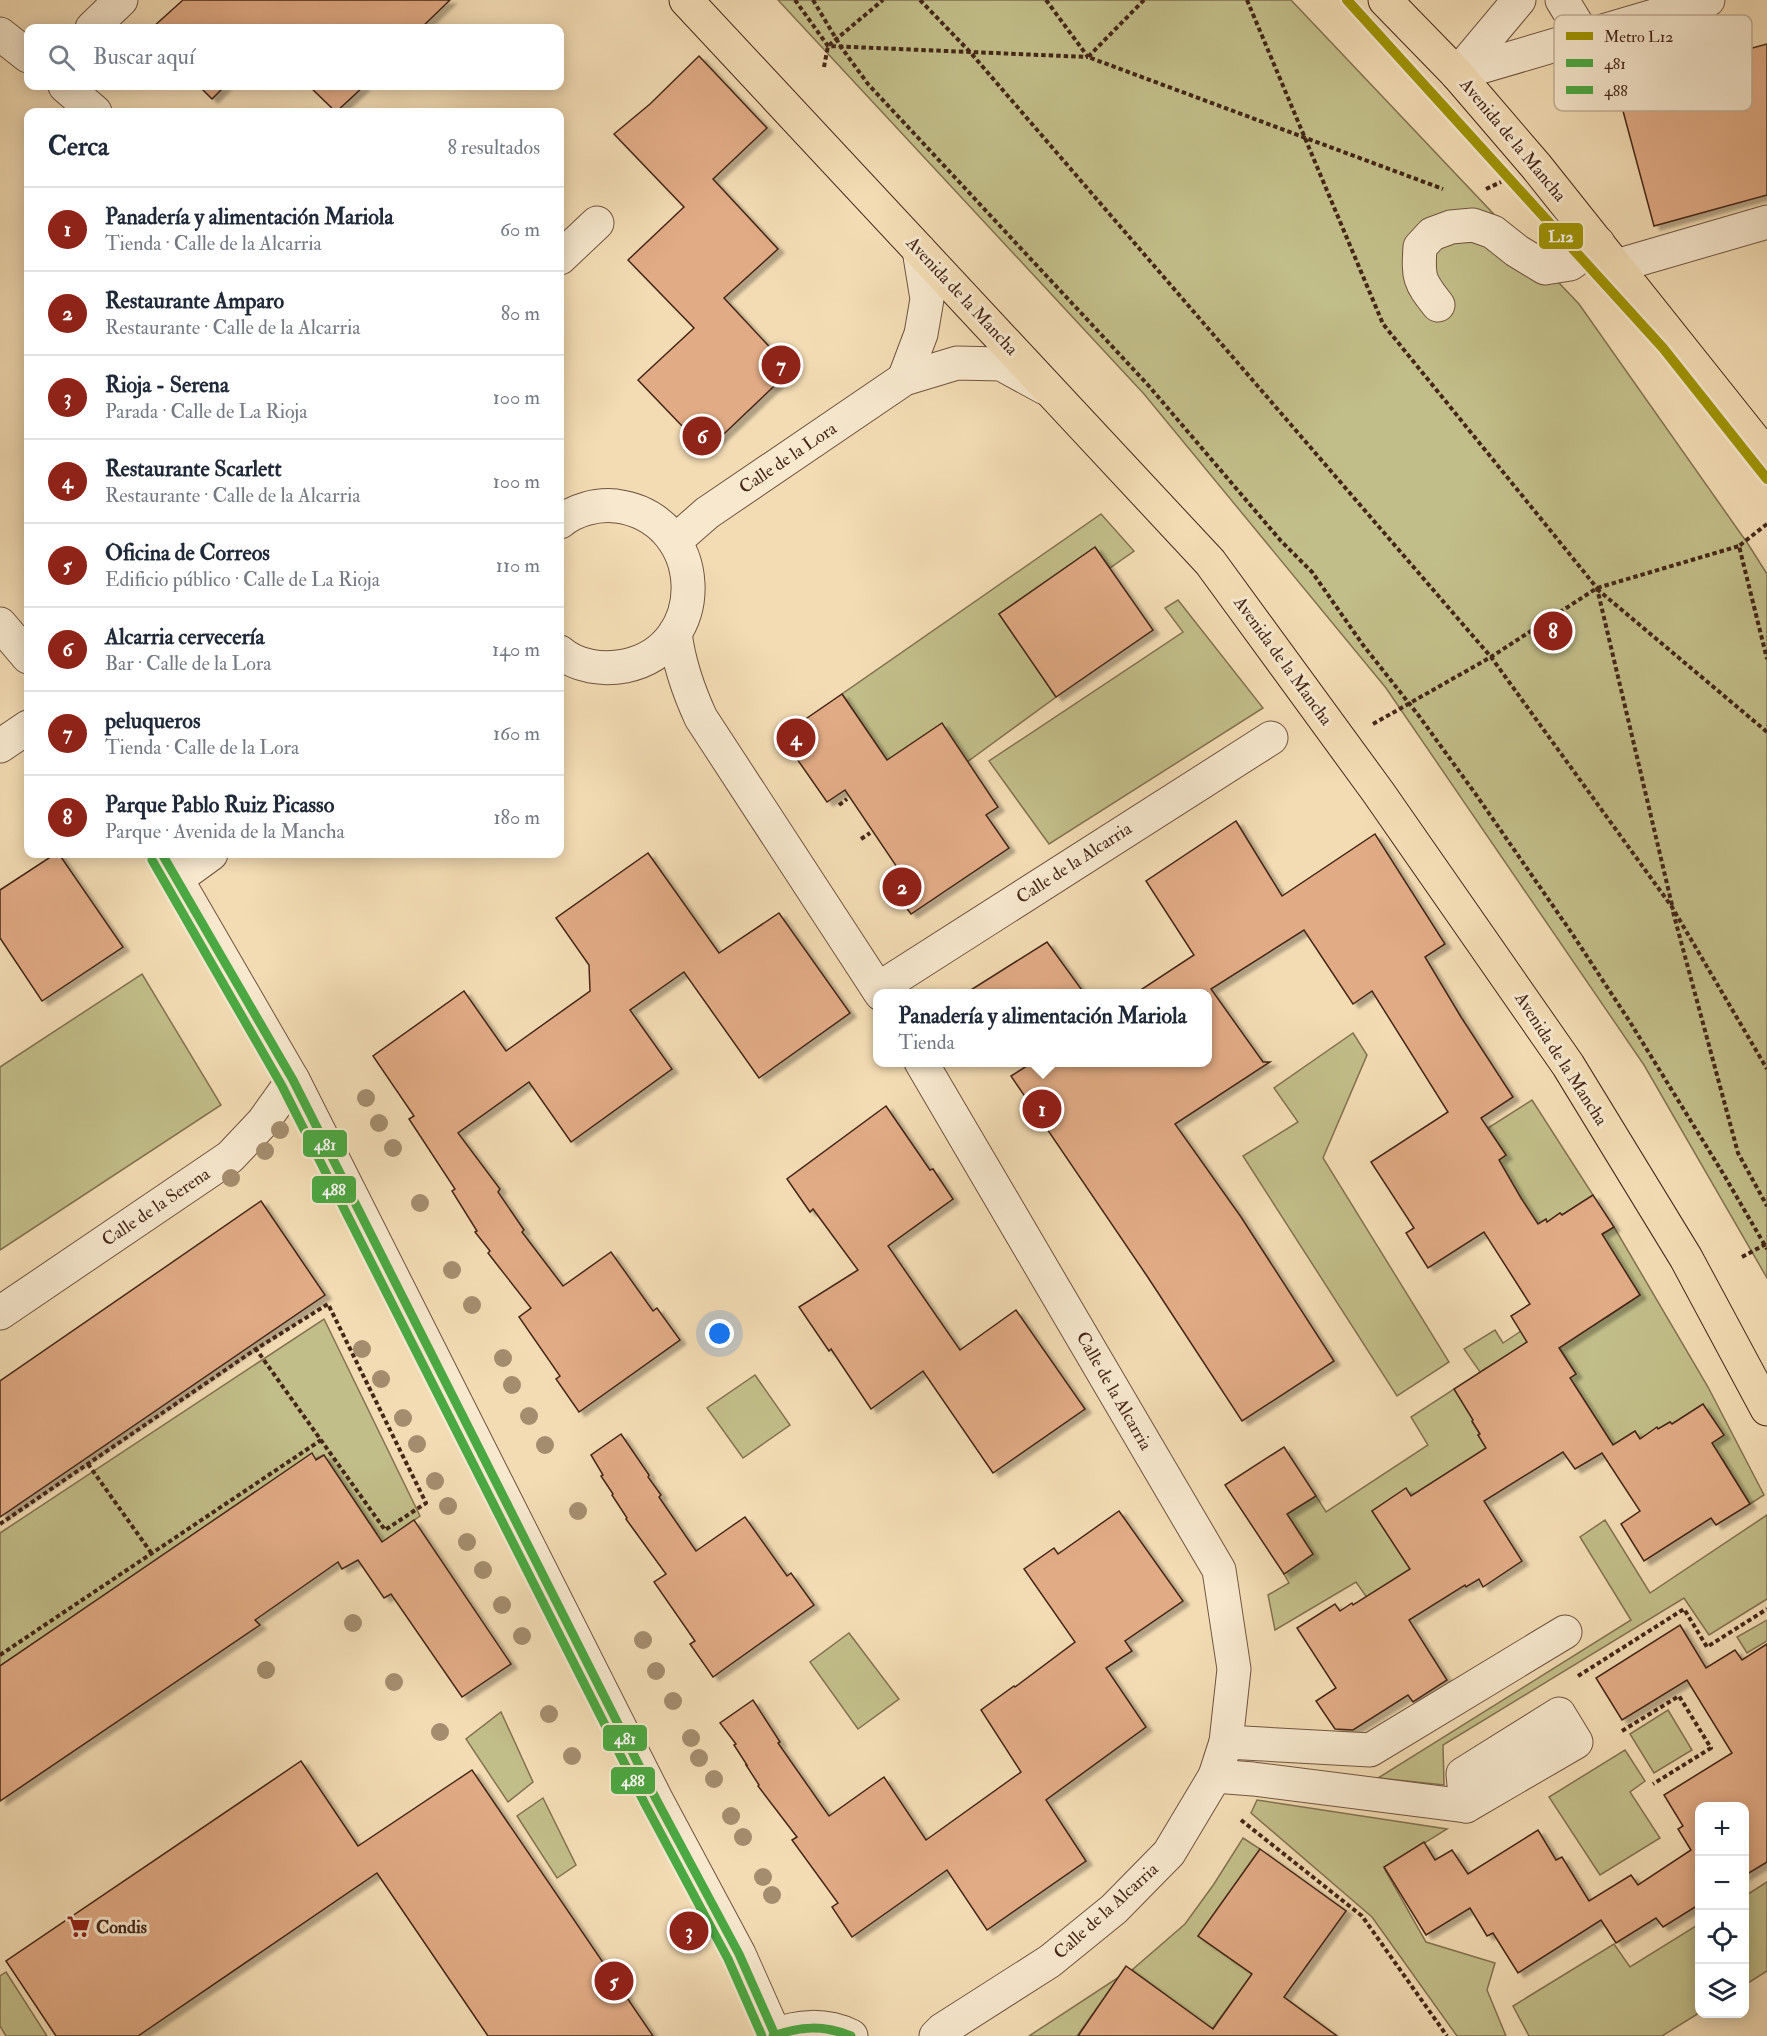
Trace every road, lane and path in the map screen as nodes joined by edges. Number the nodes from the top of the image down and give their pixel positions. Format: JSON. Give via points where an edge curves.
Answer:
{"nodes":[{"id":1,"x":121,"y":0,"type":"edge"},
{"id":2,"x":686,"y":0,"type":"edge"},
{"id":3,"x":795,"y":0,"type":"edge"},
{"id":4,"x":813,"y":0,"type":"edge"},
{"id":5,"x":884,"y":0,"type":"edge"},
{"id":6,"x":920,"y":0,"type":"edge"},
{"id":7,"x":1046,"y":0,"type":"edge"},
{"id":8,"x":1144,"y":0,"type":"edge"},
{"id":9,"x":1247,"y":0,"type":"edge"},
{"id":10,"x":1385,"y":0,"type":"edge"},
{"id":11,"x":1519,"y":0,"type":"edge"},
{"id":12,"x":1562,"y":0,"type":"edge"},
{"id":13,"x":1708,"y":0,"type":"edge"},
{"id":14,"x":1571,"y":15,"type":"edge"},
{"id":15,"x":1656,"y":15,"type":"edge"},
{"id":16,"x":96,"y":24,"type":"edge"},
{"id":17,"x":0,"y":34,"type":"edge"},
{"id":18,"x":836,"y":39,"type":"junction"},
{"id":19,"x":1554,"y":45,"type":"edge"},
{"id":20,"x":828,"y":46,"type":"junction"},
{"id":21,"x":841,"y":47,"type":"junction"},
{"id":22,"x":970,"y":52,"type":"junction"},
{"id":23,"x":24,"y":53,"type":"edge"},
{"id":24,"x":1088,"y":57,"type":"junction"},
{"id":25,"x":824,"y":67,"type":"dead end"},
{"id":26,"x":1457,"y":74,"type":"junction"},
{"id":27,"x":70,"y":90,"type":"edge"},
{"id":28,"x":90,"y":108,"type":"edge"},
{"id":29,"x":1305,"y":138,"type":"junction"},
{"id":30,"x":1536,"y":166,"type":"junction"},
{"id":31,"x":1445,"y":189,"type":"dead end"},
{"id":32,"x":1477,"y":193,"type":"dead end"},
{"id":33,"x":1767,"y":222,"type":"edge"},
{"id":34,"x":597,"y":223,"type":"dead end"},
{"id":35,"x":919,"y":250,"type":"junction"},
{"id":36,"x":564,"y":254,"type":"edge"},
{"id":37,"x":1607,"y":255,"type":"junction"},
{"id":38,"x":1438,"y":305,"type":"dead end"},
{"id":39,"x":904,"y":379,"type":"junction"},
{"id":40,"x":1050,"y":390,"type":"junction"},
{"id":41,"x":1761,"y":439,"type":"edge"},
{"id":42,"x":564,"y":520,"type":"edge"},
{"id":43,"x":1767,"y":524,"type":"edge"},
{"id":44,"x":675,"y":541,"type":"junction"},
{"id":45,"x":1739,"y":546,"type":"junction"},
{"id":46,"x":1597,"y":588,"type":"junction"},
{"id":47,"x":0,"y":624,"type":"edge"},
{"id":48,"x":675,"y":633,"type":"junction"},
{"id":49,"x":24,"y":652,"type":"edge"},
{"id":50,"x":564,"y":654,"type":"edge"},
{"id":51,"x":1491,"y":657,"type":"junction"},
{"id":52,"x":1767,"y":659,"type":"edge"},
{"id":53,"x":1409,"y":703,"type":"junction"},
{"id":54,"x":1376,"y":722,"type":"dead end"},
{"id":55,"x":24,"y":730,"type":"edge"},
{"id":56,"x":1767,"y":732,"type":"edge"},
{"id":57,"x":1271,"y":738,"type":"dead end"},
{"id":58,"x":0,"y":746,"type":"edge"},
{"id":59,"x":847,"y":799,"type":"dead end"},
{"id":60,"x":839,"y":805,"type":"dead end"},
{"id":61,"x":870,"y":834,"type":"dead end"},
{"id":62,"x":861,"y":839,"type":"dead end"},
{"id":63,"x":197,"y":858,"type":"edge"},
{"id":64,"x":170,"y":866,"type":"edge"},
{"id":65,"x":896,"y":873,"type":"dead end"},
{"id":66,"x":890,"y":879,"type":"dead end"},
{"id":67,"x":1672,"y":907,"type":"junction"},
{"id":68,"x":878,"y":989,"type":"edge"},
{"id":69,"x":882,"y":989,"type":"edge"},
{"id":70,"x":924,"y":1067,"type":"edge"},
{"id":71,"x":1767,"y":1069,"type":"edge"},
{"id":72,"x":293,"y":1080,"type":"junction"},
{"id":73,"x":1767,"y":1206,"type":"edge"},
{"id":74,"x":1766,"y":1246,"type":"edge"},
{"id":75,"x":1742,"y":1257,"type":"dead end"},
{"id":76,"x":0,"y":1313,"type":"edge"},
{"id":77,"x":256,"y":1349,"type":"junction"},
{"id":78,"x":1767,"y":1408,"type":"edge"},
{"id":79,"x":321,"y":1440,"type":"junction"},
{"id":80,"x":88,"y":1464,"type":"junction"},
{"id":81,"x":0,"y":1524,"type":"edge"},
{"id":82,"x":152,"y":1554,"type":"junction"},
{"id":83,"x":1767,"y":1609,"type":"edge"},
{"id":84,"x":1565,"y":1632,"type":"dead end"},
{"id":85,"x":0,"y":1655,"type":"edge"},
{"id":86,"x":1578,"y":1676,"type":"dead end"},
{"id":87,"x":1622,"y":1731,"type":"dead end"},
{"id":88,"x":1226,"y":1742,"type":"junction"},
{"id":89,"x":1215,"y":1776,"type":"junction"},
{"id":90,"x":1653,"y":1784,"type":"dead end"},
{"id":91,"x":1466,"y":1806,"type":"dead end"},
{"id":92,"x":1241,"y":1820,"type":"dead end"},
{"id":93,"x":774,"y":2035,"type":"edge"},
{"id":94,"x":851,"y":2036,"type":"edge"},
{"id":95,"x":936,"y":2036,"type":"edge"},
{"id":96,"x":1447,"y":2036,"type":"edge"}],
"edges":[{"from":1,"to":16,"type":"street"},
{"from":2,"to":35,"type":"main road","name":"Avenida de la Mancha"},
{"from":3,"to":20,"type":"path"},
{"from":4,"to":18,"type":"path"},
{"from":5,"to":18,"type":"path"},
{"from":6,"to":22,"type":"path"},
{"from":7,"to":24,"type":"path"},
{"from":8,"to":24,"type":"path"},
{"from":9,"to":29,"type":"path"},
{"from":10,"to":26,"type":"main road","name":"Avenida de la Mancha"},
{"from":11,"to":26,"type":"street"},
{"from":12,"to":14,"type":"street"},
{"from":13,"to":15,"type":"street"},
{"from":17,"to":23,"type":"street"},
{"from":18,"to":20,"type":"path"},
{"from":18,"to":21,"type":"path"},
{"from":19,"to":26,"type":"street"},
{"from":20,"to":21,"type":"path"},
{"from":20,"to":25,"type":"path"},
{"from":21,"to":22,"type":"path"},
{"from":21,"to":53,"type":"path","via":[[868,84],[1148,385],[1306,566]]},
{"from":22,"to":24,"type":"path"},
{"from":22,"to":51,"type":"path"},
{"from":24,"to":29,"type":"path"},
{"from":26,"to":30,"type":"main road","name":"Avenida de la Mancha"},
{"from":27,"to":28,"type":"street"},
{"from":29,"to":31,"type":"path"},
{"from":29,"to":46,"type":"path","via":[[1383,324]]},
{"from":30,"to":32,"type":"path"},
{"from":30,"to":37,"type":"main road","name":"Avenida de la Mancha"},
{"from":33,"to":37,"type":"street"},
{"from":34,"to":36,"type":"street"},
{"from":35,"to":39,"type":"street","via":[[927,299],[921,334]]},
{"from":35,"to":40,"type":"main road","name":"Avenida de la Mancha"},
{"from":37,"to":38,"type":"street","via":[[1545,268],[1493,232],[1473,225],[1451,227],[1432,234],[1419,246],[1421,284]]},
{"from":37,"to":41,"type":"main road","name":"Avenida de la Mancha"},
{"from":39,"to":40,"type":"street","name":"Calle de la Lora","via":[[957,363],[1001,364]]},
{"from":39,"to":44,"type":"street","name":"Calle de la Lora","via":[[707,513]]},
{"from":40,"to":78,"type":"main road","name":"Avenida de la Mancha","via":[[1210,562],[1385,801],[1569,1065],[1686,1258]]},
{"from":42,"to":44,"type":"street","via":[[587,508],[624,507],[658,523]]},
{"from":43,"to":45,"type":"path"},
{"from":44,"to":48,"type":"street","via":[[686,563],[689,587],[685,611]]},
{"from":45,"to":46,"type":"path"},
{"from":45,"to":52,"type":"path"},
{"from":46,"to":51,"type":"path"},
{"from":46,"to":56,"type":"path"},
{"from":46,"to":67,"type":"path"},
{"from":47,"to":49,"type":"street"},
{"from":48,"to":50,"type":"street","via":[[658,651],[637,663],[612,668],[587,666]]},
{"from":48,"to":68,"type":"street","name":"Calle de la Alcarria","via":[[678,659],[701,718]]},
{"from":51,"to":53,"type":"path"},
{"from":51,"to":67,"type":"path"},
{"from":53,"to":54,"type":"path"},
{"from":53,"to":74,"type":"path","via":[[1504,834],[1618,1004]]},
{"from":55,"to":58,"type":"street"},
{"from":57,"to":69,"type":"street","name":"Calle de la Alcarria"},
{"from":59,"to":60,"type":"path"},
{"from":61,"to":62,"type":"path"},
{"from":63,"to":64,"type":"street"},
{"from":64,"to":72,"type":"street"},
{"from":65,"to":66,"type":"path"},
{"from":67,"to":71,"type":"path"},
{"from":67,"to":73,"type":"path","via":[[1738,1153]]},
{"from":70,"to":88,"type":"street","name":"Calle de la Alcarria","via":[[1220,1570],[1234,1669]]},
{"from":72,"to":76,"type":"street","name":"Calle de la Serena","via":[[263,1122],[230,1157]]},
{"from":72,"to":93,"type":"street","via":[[656,1799],[739,1954]]},
{"from":74,"to":75,"type":"path"},
{"from":77,"to":79,"type":"path"},
{"from":77,"to":79,"type":"path","via":[[328,1304],[426,1503],[385,1530]]},
{"from":77,"to":80,"type":"path"},
{"from":79,"to":82,"type":"path"},
{"from":80,"to":81,"type":"path"},
{"from":80,"to":82,"type":"path"},
{"from":82,"to":85,"type":"path"},
{"from":83,"to":86,"type":"path","via":[[1707,1647],[1684,1609]]},
{"from":84,"to":88,"type":"street","via":[[1370,1750]]},
{"from":87,"to":90,"type":"path","via":[[1679,1696],[1711,1748]]},
{"from":88,"to":89,"type":"street","name":"Calle de la Alcarria"},
{"from":89,"to":91,"type":"street"},
{"from":89,"to":95,"type":"street","name":"Calle de la Alcarria","via":[[1170,1853],[1114,1909],[1050,1961]]},
{"from":92,"to":96,"type":"path","via":[[1362,1916]]},
{"from":93,"to":94,"type":"street","via":[[806,2027],[837,2030]]}]}
